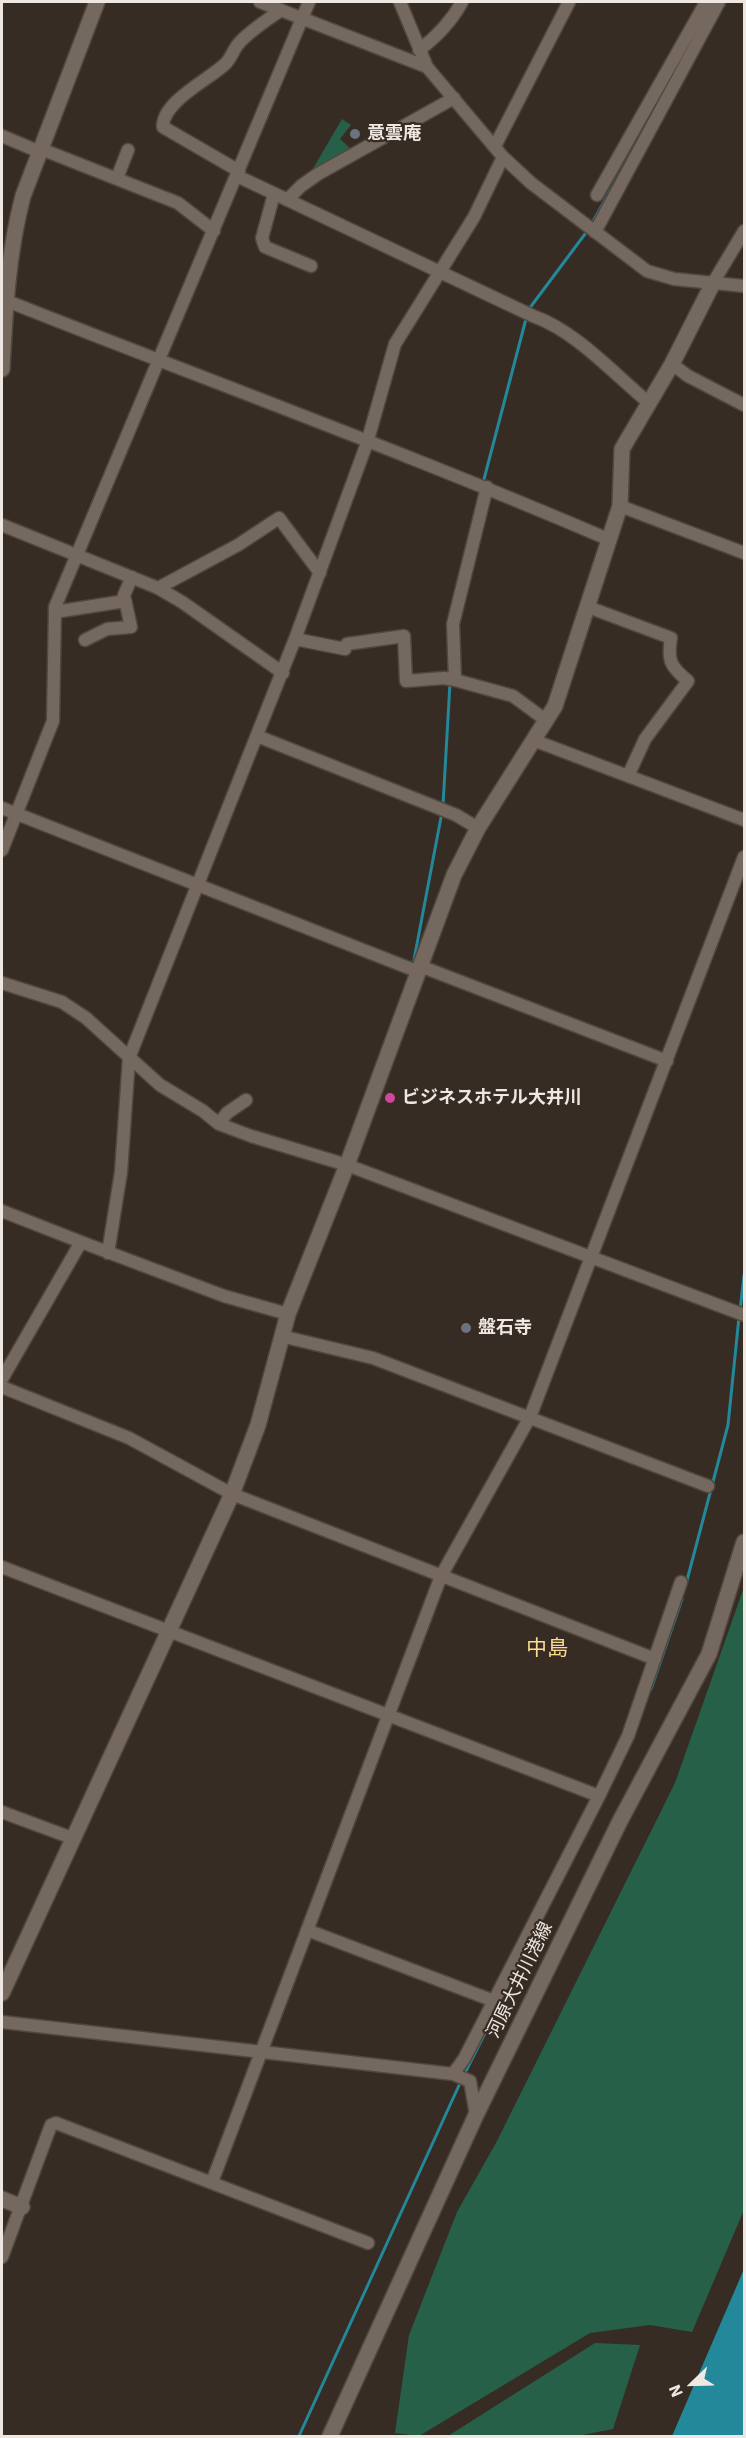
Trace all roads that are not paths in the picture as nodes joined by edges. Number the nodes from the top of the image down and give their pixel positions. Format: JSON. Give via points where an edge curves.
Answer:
{"nodes":[{"id":1,"x":97,"y":2,"type":"edge"},
{"id":2,"x":260,"y":2,"type":"edge"},
{"id":3,"x":309,"y":2,"type":"edge"},
{"id":4,"x":400,"y":2,"type":"edge"},
{"id":5,"x":462,"y":2,"type":"edge"},
{"id":6,"x":569,"y":2,"type":"edge"},
{"id":7,"x":706,"y":2,"type":"edge"},
{"id":8,"x":719,"y":2,"type":"edge"},
{"id":9,"x":281,"y":10,"type":"junction"},
{"id":10,"x":302,"y":18,"type":"junction"},
{"id":11,"x":419,"y":50,"type":"junction"},
{"id":12,"x":427,"y":67,"type":"junction"},
{"id":13,"x":454,"y":98,"type":"junction"},
{"id":14,"x":2,"y":136,"type":"edge"},
{"id":15,"x":495,"y":146,"type":"junction"},
{"id":16,"x":40,"y":150,"type":"junction"},
{"id":17,"x":128,"y":150,"type":"dead end"},
{"id":18,"x":503,"y":157,"type":"junction"},
{"id":19,"x":238,"y":174,"type":"junction"},
{"id":20,"x":117,"y":178,"type":"junction"},
{"id":21,"x":274,"y":194,"type":"junction"},
{"id":22,"x":597,"y":195,"type":"dead end"},
{"id":23,"x":287,"y":200,"type":"junction"},
{"id":24,"x":214,"y":231,"type":"junction"},
{"id":25,"x":744,"y":231,"type":"edge"},
{"id":26,"x":594,"y":232,"type":"junction"},
{"id":27,"x":311,"y":266,"type":"dead end"},
{"id":28,"x":440,"y":273,"type":"junction"},
{"id":29,"x":713,"y":283,"type":"junction"},
{"id":30,"x":744,"y":286,"type":"edge"},
{"id":31,"x":4,"y":300,"type":"edge"},
{"id":32,"x":159,"y":361,"type":"junction"},
{"id":33,"x":672,"y":364,"type":"junction"},
{"id":34,"x":2,"y":369,"type":"edge"},
{"id":35,"x":649,"y":403,"type":"junction"},
{"id":36,"x":744,"y":405,"type":"edge"},
{"id":37,"x":367,"y":442,"type":"junction"},
{"id":38,"x":483,"y":486,"type":"junction"},
{"id":39,"x":620,"y":506,"type":"junction"},
{"id":40,"x":2,"y":525,"type":"edge"},
{"id":41,"x":610,"y":540,"type":"junction"},
{"id":42,"x":744,"y":553,"type":"edge"},
{"id":43,"x":77,"y":555,"type":"junction"},
{"id":44,"x":320,"y":573,"type":"junction"},
{"id":45,"x":132,"y":577,"type":"junction"},
{"id":46,"x":158,"y":588,"type":"junction"},
{"id":47,"x":125,"y":601,"type":"junction"},
{"id":48,"x":588,"y":607,"type":"junction"},
{"id":49,"x":55,"y":612,"type":"junction"},
{"id":50,"x":295,"y":639,"type":"junction"},
{"id":51,"x":85,"y":640,"type":"dead end"},
{"id":52,"x":283,"y":673,"type":"junction"},
{"id":53,"x":451,"y":680,"type":"junction"},
{"id":54,"x":547,"y":721,"type":"junction"},
{"id":55,"x":257,"y":736,"type":"junction"},
{"id":56,"x":533,"y":740,"type":"junction"},
{"id":57,"x":628,"y":776,"type":"junction"},
{"id":58,"x":2,"y":808,"type":"edge"},
{"id":59,"x":15,"y":813,"type":"junction"},
{"id":60,"x":744,"y":820,"type":"edge"},
{"id":61,"x":478,"y":828,"type":"junction"},
{"id":62,"x":2,"y":850,"type":"edge"},
{"id":63,"x":744,"y":856,"type":"edge"},
{"id":64,"x":197,"y":885,"type":"junction"},
{"id":65,"x":416,"y":970,"type":"junction"},
{"id":66,"x":2,"y":983,"type":"edge"},
{"id":67,"x":129,"y":1058,"type":"junction"},
{"id":68,"x":667,"y":1060,"type":"junction"},
{"id":69,"x":246,"y":1100,"type":"dead end"},
{"id":70,"x":219,"y":1124,"type":"junction"},
{"id":71,"x":342,"y":1163,"type":"junction"},
{"id":72,"x":2,"y":1210,"type":"edge"},
{"id":73,"x":81,"y":1242,"type":"junction"},
{"id":74,"x":108,"y":1253,"type":"junction"},
{"id":75,"x":592,"y":1258,"type":"junction"},
{"id":76,"x":288,"y":1314,"type":"junction"},
{"id":77,"x":741,"y":1314,"type":"edge"},
{"id":78,"x":281,"y":1336,"type":"junction"},
{"id":79,"x":2,"y":1379,"type":"edge"},
{"id":80,"x":2,"y":1387,"type":"edge"},
{"id":81,"x":530,"y":1417,"type":"junction"},
{"id":82,"x":708,"y":1486,"type":"dead end"},
{"id":83,"x":232,"y":1494,"type":"junction"},
{"id":84,"x":744,"y":1542,"type":"edge"},
{"id":85,"x":2,"y":1567,"type":"edge"},
{"id":86,"x":441,"y":1576,"type":"junction"},
{"id":87,"x":681,"y":1582,"type":"dead end"},
{"id":88,"x":168,"y":1632,"type":"junction"},
{"id":89,"x":655,"y":1659,"type":"junction"},
{"id":90,"x":388,"y":1716,"type":"junction"},
{"id":91,"x":599,"y":1796,"type":"junction"},
{"id":92,"x":2,"y":1812,"type":"edge"},
{"id":93,"x":72,"y":1838,"type":"junction"},
{"id":94,"x":307,"y":1930,"type":"junction"},
{"id":95,"x":2,"y":1993,"type":"edge"},
{"id":96,"x":494,"y":2001,"type":"junction"},
{"id":97,"x":2,"y":2022,"type":"edge"},
{"id":98,"x":260,"y":2052,"type":"junction"},
{"id":99,"x":459,"y":2077,"type":"junction"},
{"id":100,"x":476,"y":2115,"type":"junction"},
{"id":101,"x":212,"y":2182,"type":"junction"},
{"id":102,"x":2,"y":2199,"type":"edge"},
{"id":103,"x":22,"y":2207,"type":"junction"},
{"id":104,"x":368,"y":2243,"type":"dead end"},
{"id":105,"x":2,"y":2257,"type":"edge"},
{"id":106,"x":330,"y":2436,"type":"edge"}],
"edges":[{"from":1,"to":16,"type":"street"},
{"from":2,"to":9,"type":"street"},
{"from":3,"to":10,"type":"street"},
{"from":4,"to":11,"type":"street"},
{"from":5,"to":11,"type":"street","via":[[436,38]]},
{"from":6,"to":15,"type":"street"},
{"from":7,"to":22,"type":"street"},
{"from":8,"to":26,"type":"street"},
{"from":9,"to":10,"type":"street"},
{"from":9,"to":19,"type":"street","via":[[242,39],[227,64],[181,96],[162,121],[163,127]]},
{"from":10,"to":12,"type":"street"},
{"from":10,"to":19,"type":"street"},
{"from":11,"to":12,"type":"street"},
{"from":12,"to":13,"type":"street"},
{"from":13,"to":15,"type":"street"},
{"from":13,"to":23,"type":"street","via":[[318,174]]},
{"from":14,"to":16,"type":"street"},
{"from":15,"to":18,"type":"street"},
{"from":16,"to":20,"type":"street"},
{"from":16,"to":31,"type":"street","via":[[14,228]]},
{"from":17,"to":20,"type":"street"},
{"from":18,"to":26,"type":"street"},
{"from":18,"to":28,"type":"street","via":[[474,217]]},
{"from":19,"to":21,"type":"street"},
{"from":19,"to":24,"type":"street"},
{"from":20,"to":24,"type":"street","via":[[178,203]]},
{"from":21,"to":23,"type":"street"},
{"from":21,"to":27,"type":"street","via":[[262,238],[265,247]]},
{"from":23,"to":28,"type":"street"},
{"from":24,"to":32,"type":"street"},
{"from":25,"to":29,"type":"street"},
{"from":26,"to":29,"type":"street","via":[[647,271],[674,279]]},
{"from":28,"to":35,"type":"street","via":[[552,323]]},
{"from":28,"to":37,"type":"street","via":[[395,344]]},
{"from":29,"to":30,"type":"street"},
{"from":29,"to":33,"type":"street"},
{"from":31,"to":32,"type":"street"},
{"from":31,"to":34,"type":"street"},
{"from":32,"to":37,"type":"street"},
{"from":32,"to":43,"type":"street"},
{"from":33,"to":35,"type":"street"},
{"from":33,"to":36,"type":"street"},
{"from":35,"to":39,"type":"street","via":[[622,449]]},
{"from":37,"to":38,"type":"street"},
{"from":37,"to":44,"type":"street"},
{"from":38,"to":41,"type":"street"},
{"from":38,"to":53,"type":"street","via":[[453,624]]},
{"from":39,"to":41,"type":"street"},
{"from":39,"to":42,"type":"street"},
{"from":40,"to":43,"type":"street"},
{"from":41,"to":48,"type":"street"},
{"from":43,"to":45,"type":"street"},
{"from":43,"to":49,"type":"street"},
{"from":44,"to":46,"type":"street","via":[[279,518]]},
{"from":44,"to":50,"type":"street"},
{"from":45,"to":46,"type":"street"},
{"from":45,"to":47,"type":"street"},
{"from":46,"to":52,"type":"street"},
{"from":47,"to":49,"type":"street"},
{"from":47,"to":51,"type":"street","via":[[131,627],[107,628]]},
{"from":48,"to":54,"type":"street"},
{"from":48,"to":57,"type":"street","via":[[671,638],[668,654],[674,669],[688,681],[645,739]]},
{"from":49,"to":59,"type":"street","via":[[53,721]]},
{"from":50,"to":52,"type":"street"},
{"from":50,"to":53,"type":"street","via":[[345,649],[347,644],[404,636],[406,681]]},
{"from":52,"to":55,"type":"street"},
{"from":53,"to":54,"type":"street","via":[[513,696]]},
{"from":54,"to":56,"type":"street"},
{"from":55,"to":61,"type":"street","via":[[436,807]]},
{"from":55,"to":64,"type":"street"},
{"from":56,"to":57,"type":"street"},
{"from":56,"to":61,"type":"street"},
{"from":57,"to":60,"type":"street"},
{"from":58,"to":59,"type":"street"},
{"from":59,"to":62,"type":"street"},
{"from":59,"to":64,"type":"street"},
{"from":61,"to":65,"type":"street","via":[[454,875]]},
{"from":63,"to":68,"type":"street"},
{"from":64,"to":65,"type":"street"},
{"from":64,"to":67,"type":"street"},
{"from":65,"to":68,"type":"street"},
{"from":65,"to":71,"type":"street"},
{"from":66,"to":67,"type":"street","via":[[62,1002],[86,1018]]},
{"from":67,"to":70,"type":"street","via":[[160,1086]]},
{"from":67,"to":74,"type":"street","via":[[122,1172]]},
{"from":68,"to":75,"type":"street"},
{"from":69,"to":70,"type":"street"},
{"from":70,"to":71,"type":"street"},
{"from":71,"to":75,"type":"street"},
{"from":71,"to":76,"type":"street"},
{"from":72,"to":73,"type":"street"},
{"from":73,"to":74,"type":"street"},
{"from":73,"to":79,"type":"street"},
{"from":74,"to":76,"type":"street","via":[[224,1296]]},
{"from":75,"to":77,"type":"street"},
{"from":75,"to":81,"type":"street"},
{"from":76,"to":78,"type":"street"},
{"from":78,"to":81,"type":"street","via":[[373,1358]]},
{"from":78,"to":83,"type":"street","via":[[258,1425]]},
{"from":80,"to":83,"type":"street","via":[[129,1438]]},
{"from":81,"to":82,"type":"street"},
{"from":81,"to":86,"type":"street"},
{"from":83,"to":86,"type":"street"},
{"from":83,"to":88,"type":"street"},
{"from":84,"to":100,"type":"street","name":"河原大井川港線","via":[[709,1654],[620,1821]]},
{"from":85,"to":88,"type":"street"},
{"from":86,"to":89,"type":"street"},
{"from":86,"to":90,"type":"street"},
{"from":87,"to":89,"type":"street"},
{"from":88,"to":90,"type":"street"},
{"from":88,"to":93,"type":"street"},
{"from":89,"to":91,"type":"street","via":[[628,1736]]},
{"from":90,"to":91,"type":"street"},
{"from":90,"to":94,"type":"street"},
{"from":91,"to":96,"type":"street"},
{"from":92,"to":93,"type":"street"},
{"from":93,"to":95,"type":"street"},
{"from":94,"to":96,"type":"street"},
{"from":94,"to":98,"type":"street"},
{"from":96,"to":99,"type":"street"},
{"from":97,"to":98,"type":"street"},
{"from":98,"to":99,"type":"street"},
{"from":98,"to":101,"type":"street"},
{"from":99,"to":100,"type":"street","via":[[470,2081]]},
{"from":100,"to":106,"type":"street","name":"河原大井川港線"},
{"from":101,"to":103,"type":"street","via":[[56,2123],[51,2125]]},
{"from":101,"to":104,"type":"street"},
{"from":102,"to":103,"type":"street"},
{"from":103,"to":105,"type":"street"}]}
